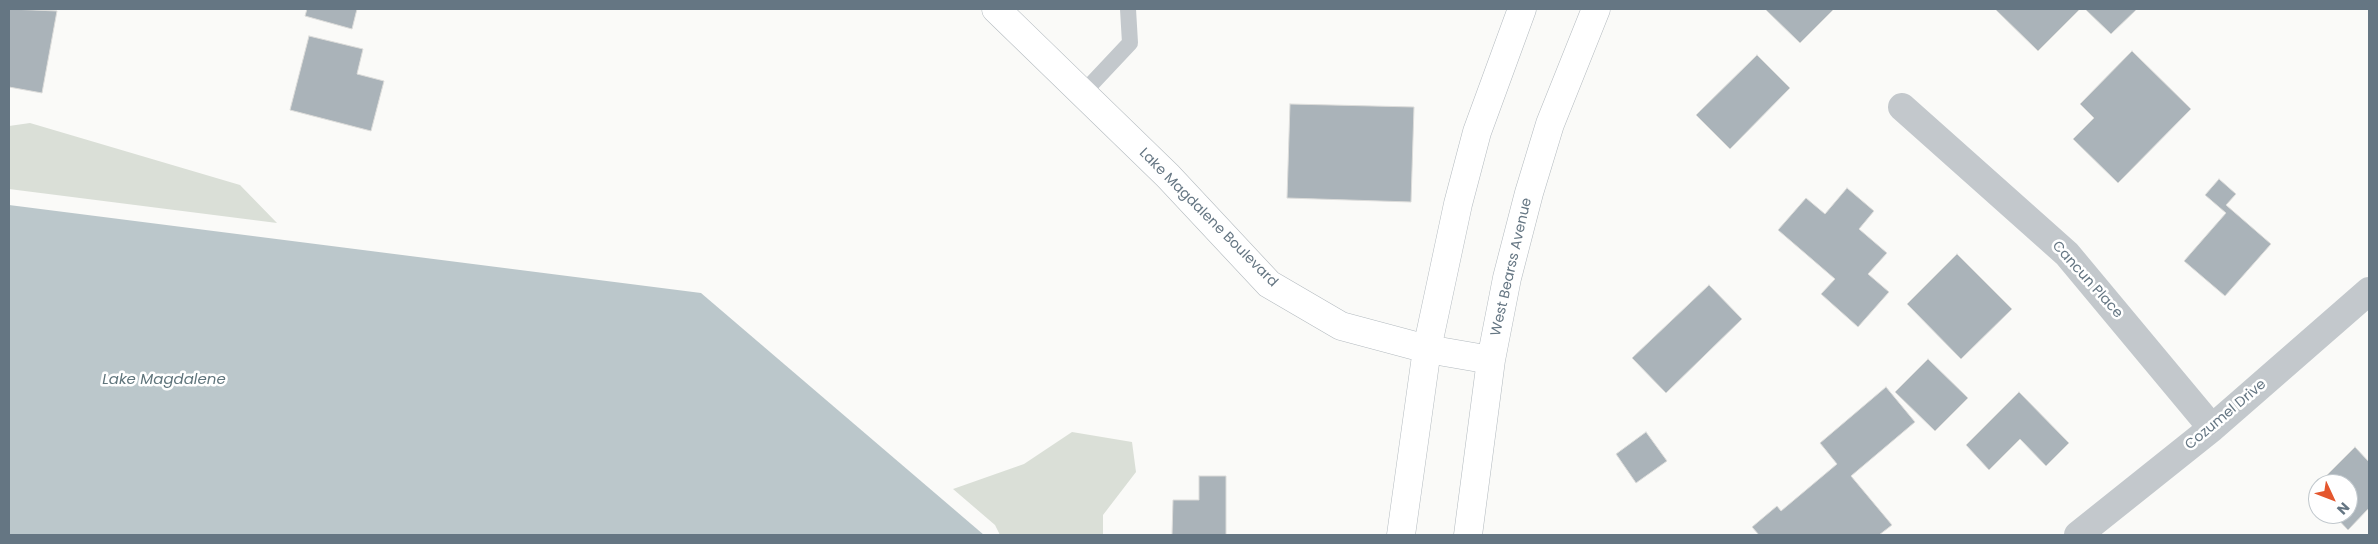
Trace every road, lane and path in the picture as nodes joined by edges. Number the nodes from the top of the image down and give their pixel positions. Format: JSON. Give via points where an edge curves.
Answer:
{"nodes":[{"id":1,"x":996,"y":9,"type":"edge"},
{"id":2,"x":1128,"y":9,"type":"edge"},
{"id":3,"x":1522,"y":9,"type":"edge"},
{"id":4,"x":1596,"y":9,"type":"edge"},
{"id":5,"x":1083,"y":93,"type":"junction"},
{"id":6,"x":1902,"y":107,"type":"dead end"},
{"id":7,"x":2369,"y":290,"type":"edge"},
{"id":8,"x":1427,"y":349,"type":"junction"},
{"id":9,"x":1491,"y":360,"type":"junction"},
{"id":10,"x":2212,"y":428,"type":"junction"},
{"id":11,"x":1401,"y":535,"type":"edge"},
{"id":12,"x":1468,"y":535,"type":"edge"},
{"id":13,"x":2078,"y":535,"type":"edge"}],
"edges":[{"from":1,"to":5,"type":"main road","name":"Lake Magdalene Boulevard"},
{"from":2,"to":5,"type":"lane","via":[[1130,43]]},
{"from":3,"to":8,"type":"main road","via":[[1477,132]]},
{"from":4,"to":9,"type":"main road","name":"West Bearss Avenue","via":[[1554,116],[1529,193],[1507,278]]},
{"from":5,"to":8,"type":"main road","name":"Lake Magdalene Boulevard","via":[[1168,176],[1269,284],[1342,326]]},
{"from":6,"to":10,"type":"street","name":"Cancun Place","via":[[2067,254]]},
{"from":7,"to":10,"type":"street","name":"Cozumel Drive"},
{"from":8,"to":9,"type":"main road","name":"Lake Magdalene Boulevard"},
{"from":8,"to":11,"type":"main road"},
{"from":9,"to":12,"type":"main road","name":"West Bearss Avenue"},
{"from":10,"to":13,"type":"street","name":"Cozumel Drive"}]}
